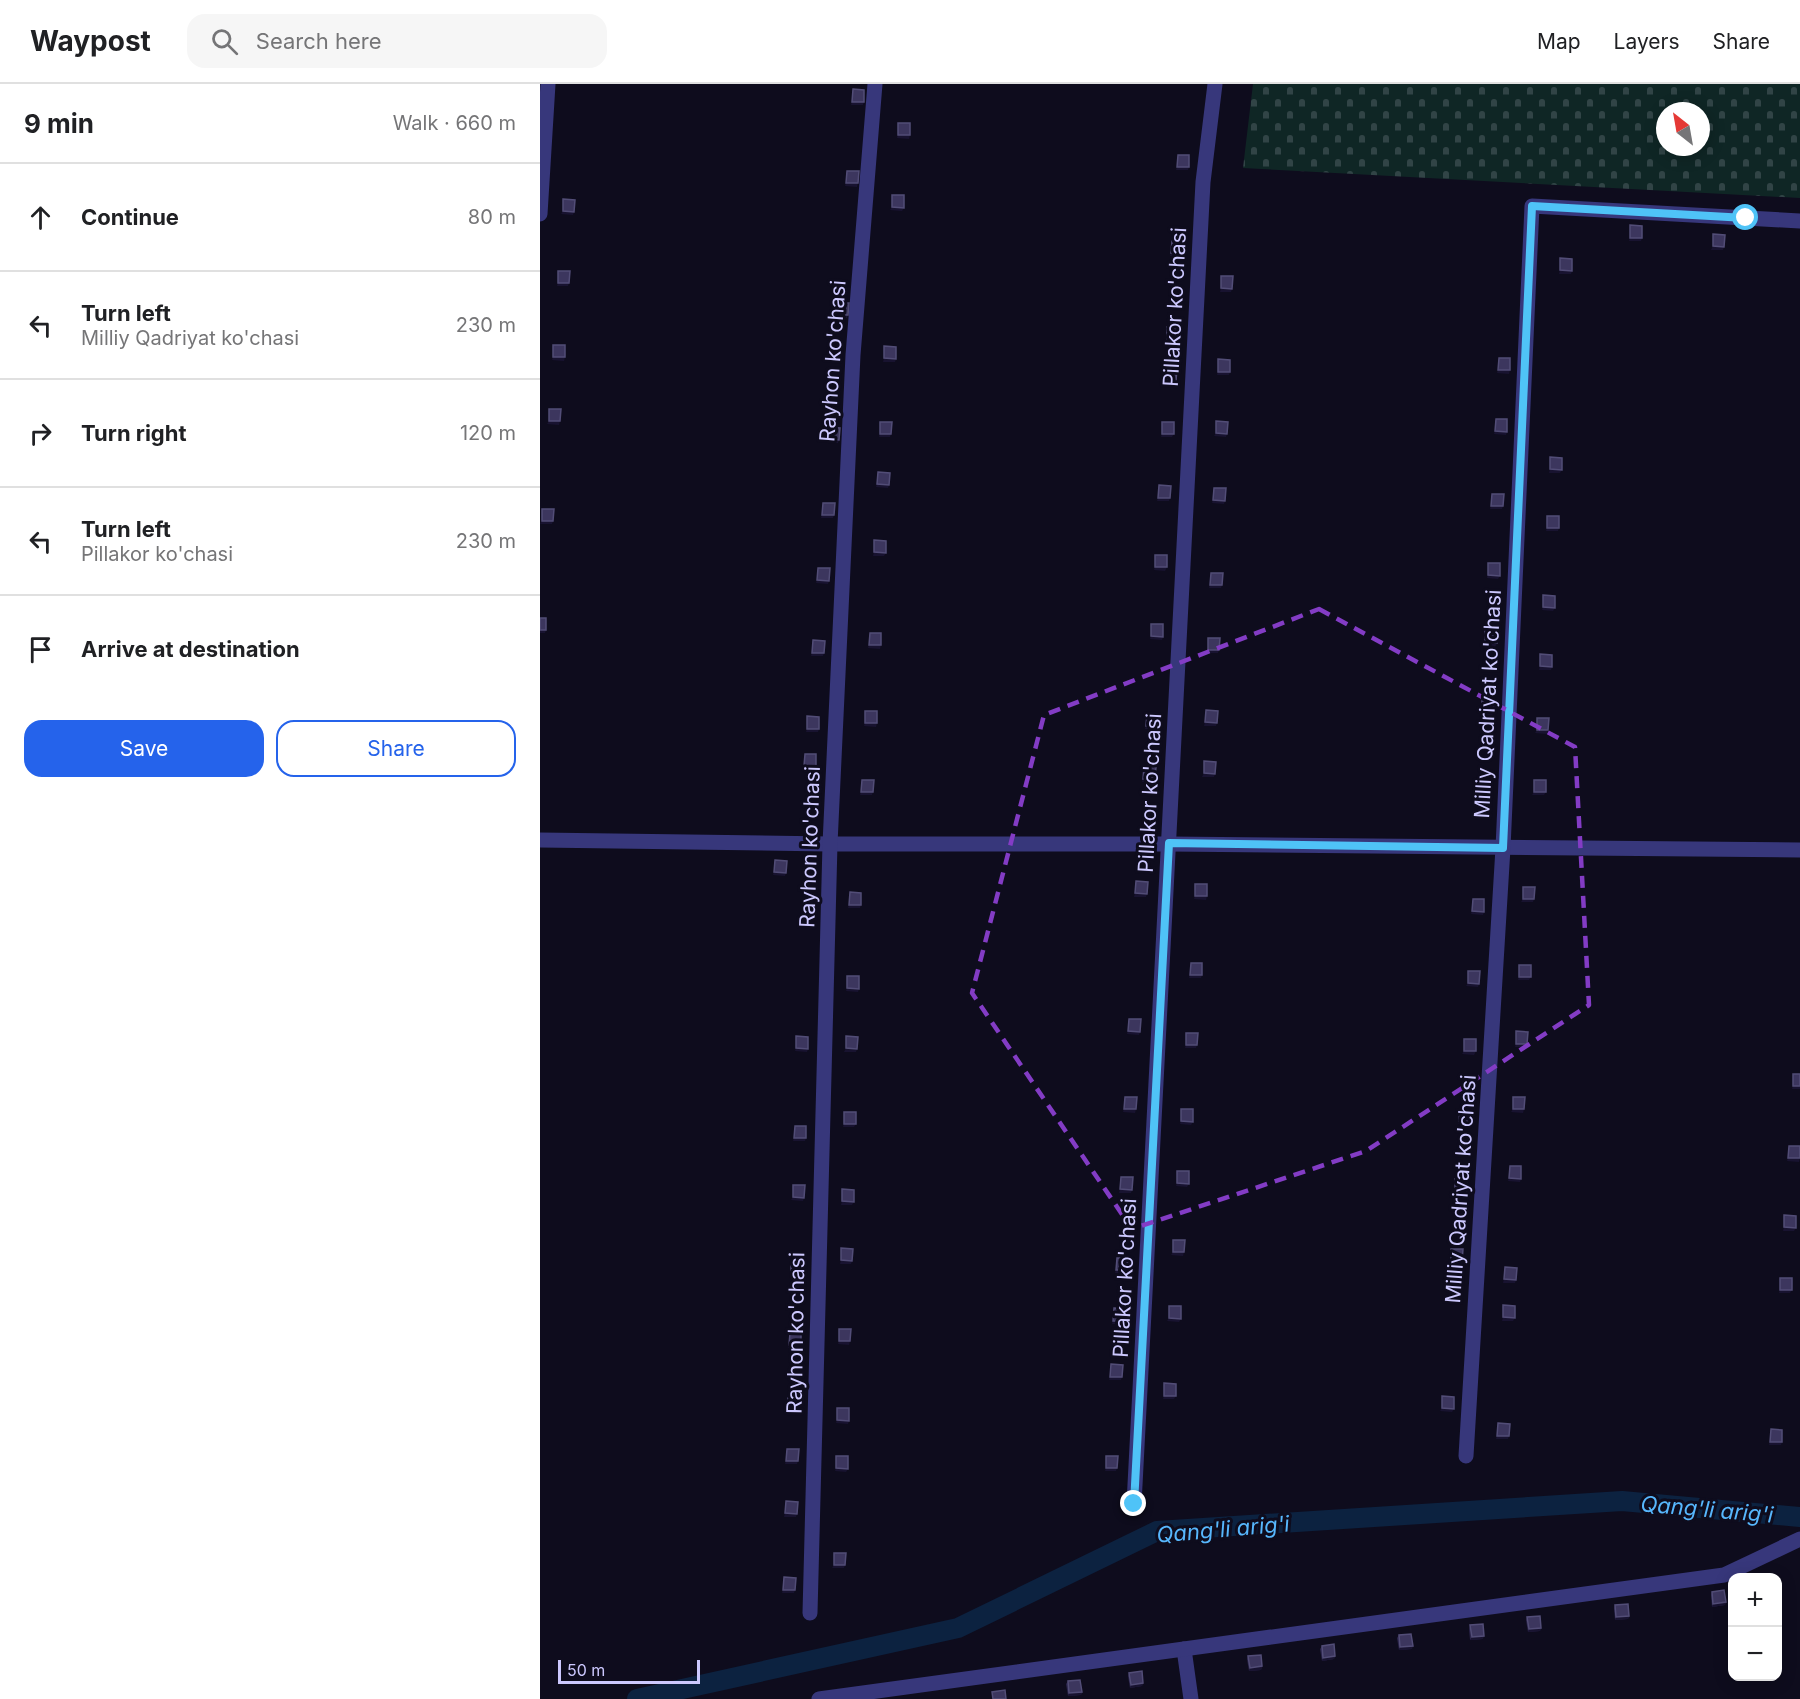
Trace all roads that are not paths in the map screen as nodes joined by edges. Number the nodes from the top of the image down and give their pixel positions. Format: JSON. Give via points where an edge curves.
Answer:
{"nodes":[{"id":1,"x":548,"y":84,"type":"edge"},
{"id":2,"x":875,"y":84,"type":"edge"},
{"id":3,"x":1215,"y":84,"type":"edge"},
{"id":4,"x":540,"y":214,"type":"edge"},
{"id":5,"x":1800,"y":220,"type":"edge"},
{"id":6,"x":540,"y":840,"type":"edge"},
{"id":7,"x":1169,"y":843,"type":"junction"},
{"id":8,"x":830,"y":844,"type":"junction"},
{"id":9,"x":1503,"y":848,"type":"junction"},
{"id":10,"x":1800,"y":850,"type":"edge"},
{"id":11,"x":1466,"y":1456,"type":"dead end"},
{"id":12,"x":1134,"y":1504,"type":"dead end"},
{"id":13,"x":1800,"y":1539,"type":"edge"},
{"id":14,"x":810,"y":1613,"type":"dead end"},
{"id":15,"x":1184,"y":1649,"type":"junction"},
{"id":16,"x":819,"y":1699,"type":"edge"},
{"id":17,"x":1191,"y":1699,"type":"edge"}],
"edges":[{"from":1,"to":4,"type":"street"},
{"from":2,"to":8,"type":"street","name":"Rayhon ko'chasi","via":[[853,355]]},
{"from":3,"to":7,"type":"street","name":"Pillakor ko'chasi","via":[[1203,182]]},
{"from":5,"to":9,"type":"street","name":"Milliy Qadriyat ko'chasi","via":[[1532,206]]},
{"from":6,"to":8,"type":"street"},
{"from":7,"to":8,"type":"street"},
{"from":7,"to":9,"type":"street"},
{"from":7,"to":12,"type":"street","name":"Pillakor ko'chasi"},
{"from":8,"to":14,"type":"street","name":"Rayhon ko'chasi"},
{"from":9,"to":10,"type":"street"},
{"from":9,"to":11,"type":"street","name":"Milliy Qadriyat ko'chasi"},
{"from":13,"to":15,"type":"street","via":[[1724,1575]]},
{"from":15,"to":16,"type":"street"},
{"from":15,"to":17,"type":"street"}]}
